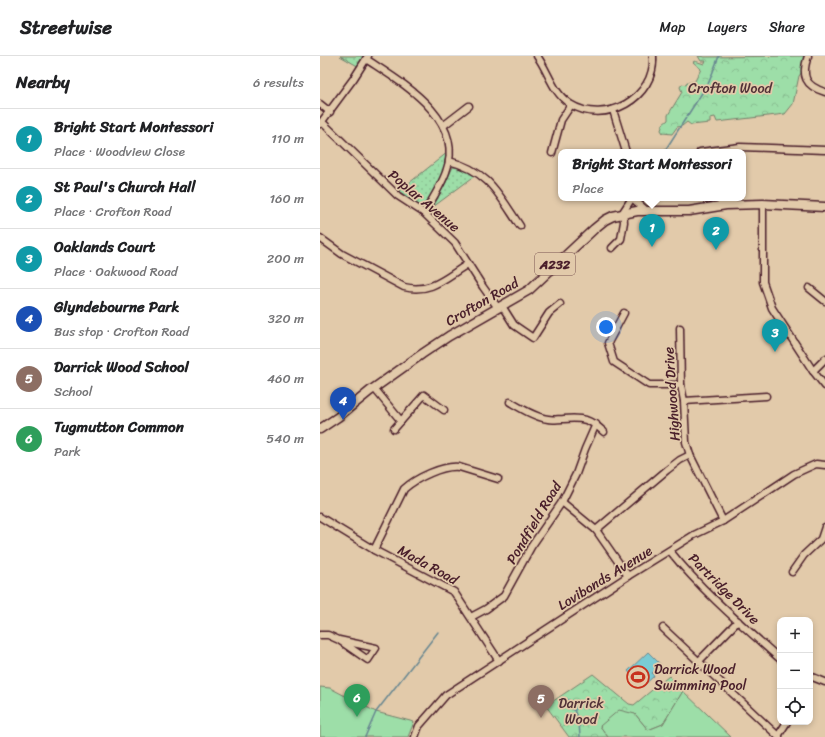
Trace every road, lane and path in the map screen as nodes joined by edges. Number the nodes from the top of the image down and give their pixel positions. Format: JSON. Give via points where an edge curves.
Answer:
{"nodes":[{"id":1,"x":537,"y":56,"type":"edge"},
{"id":2,"x":653,"y":56,"type":"edge"},
{"id":3,"x":808,"y":56,"type":"edge"},
{"id":4,"x":367,"y":57,"type":"edge"},
{"id":5,"x":825,"y":92,"type":"edge"},
{"id":6,"x":320,"y":104,"type":"edge"},
{"id":7,"x":571,"y":105,"type":"junction"},
{"id":8,"x":469,"y":106,"type":"dead end"},
{"id":9,"x":613,"y":110,"type":"junction"},
{"id":10,"x":330,"y":112,"type":"junction"},
{"id":11,"x":321,"y":123,"type":"edge"},
{"id":12,"x":443,"y":126,"type":"junction"},
{"id":13,"x":625,"y":149,"type":"edge"},
{"id":14,"x":724,"y":149,"type":"edge"},
{"id":15,"x":825,"y":150,"type":"edge"},
{"id":16,"x":552,"y":153,"type":"dead end"},
{"id":17,"x":449,"y":161,"type":"junction"},
{"id":18,"x":630,"y":201,"type":"edge"},
{"id":19,"x":635,"y":201,"type":"edge"},
{"id":20,"x":763,"y":204,"type":"junction"},
{"id":21,"x":825,"y":206,"type":"edge"},
{"id":22,"x":648,"y":211,"type":"junction"},
{"id":23,"x":424,"y":213,"type":"junction"},
{"id":24,"x":623,"y":214,"type":"junction"},
{"id":25,"x":520,"y":226,"type":"dead end"},
{"id":26,"x":320,"y":238,"type":"edge"},
{"id":27,"x":612,"y":248,"type":"dead end"},
{"id":28,"x":468,"y":264,"type":"junction"},
{"id":29,"x":809,"y":288,"type":"dead end"},
{"id":30,"x":825,"y":301,"type":"edge"},
{"id":31,"x":560,"y":304,"type":"dead end"},
{"id":32,"x":500,"y":307,"type":"junction"},
{"id":33,"x":624,"y":313,"type":"dead end"},
{"id":34,"x":680,"y":328,"type":"dead end"},
{"id":35,"x":825,"y":359,"type":"edge"},
{"id":36,"x":813,"y":371,"type":"junction"},
{"id":37,"x":681,"y":385,"type":"junction"},
{"id":38,"x":825,"y":386,"type":"edge"},
{"id":39,"x":374,"y":388,"type":"junction"},
{"id":40,"x":766,"y":396,"type":"dead end"},
{"id":41,"x":684,"y":401,"type":"junction"},
{"id":42,"x":510,"y":402,"type":"dead end"},
{"id":43,"x":444,"y":410,"type":"dead end"},
{"id":44,"x":401,"y":421,"type":"junction"},
{"id":45,"x":596,"y":424,"type":"junction"},
{"id":46,"x":320,"y":429,"type":"edge"},
{"id":47,"x":394,"y":429,"type":"dead end"},
{"id":48,"x":604,"y":432,"type":"dead end"},
{"id":49,"x":690,"y":455,"type":"junction"},
{"id":50,"x":825,"y":465,"type":"edge"},
{"id":51,"x":498,"y":479,"type":"dead end"},
{"id":52,"x":562,"y":502,"type":"junction"},
{"id":53,"x":320,"y":517,"type":"edge"},
{"id":54,"x":723,"y":521,"type":"junction"},
{"id":55,"x":825,"y":527,"type":"edge"},
{"id":56,"x":596,"y":530,"type":"junction"},
{"id":57,"x":374,"y":550,"type":"junction"},
{"id":58,"x":670,"y":551,"type":"junction"},
{"id":59,"x":792,"y":572,"type":"dead end"},
{"id":60,"x":628,"y":576,"type":"junction"},
{"id":61,"x":471,"y":618,"type":"junction"},
{"id":62,"x":738,"y":621,"type":"junction"},
{"id":63,"x":663,"y":628,"type":"dead end"},
{"id":64,"x":320,"y":635,"type":"edge"},
{"id":65,"x":339,"y":640,"type":"junction"},
{"id":66,"x":777,"y":656,"type":"edge"},
{"id":67,"x":499,"y":661,"type":"junction"},
{"id":68,"x":699,"y":661,"type":"junction"},
{"id":69,"x":813,"y":677,"type":"edge"},
{"id":70,"x":825,"y":682,"type":"edge"},
{"id":71,"x":785,"y":725,"type":"edge"},
{"id":72,"x":415,"y":737,"type":"edge"},
{"id":73,"x":778,"y":737,"type":"edge"}],
"edges":[{"from":1,"to":7,"type":"street","via":[[556,92]]},
{"from":2,"to":9,"type":"street","via":[[646,84],[632,101]]},
{"from":3,"to":5,"type":"street","via":[[804,68],[805,76],[815,89]]},
{"from":4,"to":10,"type":"street"},
{"from":4,"to":12,"type":"street","via":[[421,97]]},
{"from":6,"to":10,"type":"street"},
{"from":7,"to":9,"type":"street","via":[[595,112]]},
{"from":7,"to":16,"type":"street","via":[[561,120]]},
{"from":8,"to":12,"type":"street"},
{"from":9,"to":13,"type":"street"},
{"from":10,"to":11,"type":"street"},
{"from":11,"to":23,"type":"street","name":"Poplar Avenue","via":[[398,196]]},
{"from":12,"to":17,"type":"street","via":[[448,136]]},
{"from":14,"to":15,"type":"street","via":[[740,147]]},
{"from":17,"to":23,"type":"street","via":[[446,172]]},
{"from":17,"to":25,"type":"street","via":[[463,164],[485,178]]},
{"from":18,"to":24,"type":"street"},
{"from":19,"to":22,"type":"street"},
{"from":20,"to":21,"type":"main road","name":"Crofton Road","number":"A232"},
{"from":20,"to":22,"type":"main road","name":"Crofton Road","number":"A232","via":[[726,205],[689,211]]},
{"from":20,"to":36,"type":"street","via":[[763,282],[772,308]]},
{"from":22,"to":24,"type":"main road","name":"Crofton Road","number":"A232"},
{"from":23,"to":28,"type":"street","name":"Poplar Avenue","via":[[455,243]]},
{"from":24,"to":27,"type":"street","via":[[621,238]]},
{"from":24,"to":32,"type":"main road","name":"Crofton Road","number":"A232","via":[[605,220],[529,290]]},
{"from":26,"to":28,"type":"street","via":[[342,254],[404,287],[413,289],[431,287]]},
{"from":28,"to":32,"type":"street","name":"Poplar Avenue"},
{"from":29,"to":30,"type":"street"},
{"from":31,"to":32,"type":"street","name":"Poplar Avenue","via":[[549,313],[533,338],[514,325]]},
{"from":32,"to":39,"type":"main road","name":"Crofton Road","number":"A232","via":[[449,336]]},
{"from":33,"to":37,"type":"street","via":[[608,343],[614,362],[649,385]]},
{"from":34,"to":37,"type":"street","name":"Highwood Drive"},
{"from":35,"to":36,"type":"street"},
{"from":36,"to":38,"type":"street"},
{"from":37,"to":41,"type":"street","name":"Highwood Drive"},
{"from":39,"to":44,"type":"street"},
{"from":39,"to":46,"type":"main road","name":"Crofton Road","number":"A232"},
{"from":40,"to":41,"type":"street"},
{"from":41,"to":49,"type":"street","name":"Highwood Drive","via":[[686,442]]},
{"from":42,"to":45,"type":"street","via":[[547,420],[586,419]]},
{"from":43,"to":44,"type":"street","via":[[424,395]]},
{"from":44,"to":47,"type":"street"},
{"from":45,"to":48,"type":"street"},
{"from":45,"to":52,"type":"street","name":"Pondfield Road"},
{"from":49,"to":54,"type":"street","name":"Highwood Drive"},
{"from":49,"to":56,"type":"street","via":[[667,470]]},
{"from":50,"to":54,"type":"street","name":"Lovibonds Avenue","via":[[816,464],[794,474]]},
{"from":51,"to":57,"type":"street","via":[[452,466],[411,483],[404,489]]},
{"from":52,"to":56,"type":"street"},
{"from":52,"to":61,"type":"street","name":"Pondfield Road","via":[[504,596]]},
{"from":53,"to":57,"type":"street","name":"Mada Road"},
{"from":54,"to":58,"type":"street","name":"Lovibonds Avenue","via":[[694,535]]},
{"from":55,"to":59,"type":"street","via":[[821,539],[804,555]]},
{"from":56,"to":60,"type":"street"},
{"from":57,"to":61,"type":"street","name":"Mada Road","via":[[454,592]]},
{"from":58,"to":60,"type":"street","name":"Lovibonds Avenue"},
{"from":58,"to":62,"type":"street","name":"Partridge Drive"},
{"from":60,"to":67,"type":"street","name":"Lovibonds Avenue"},
{"from":61,"to":67,"type":"street","name":"Mada Road"},
{"from":62,"to":66,"type":"street","name":"Partridge Drive"},
{"from":62,"to":68,"type":"street"},
{"from":63,"to":68,"type":"street"},
{"from":64,"to":65,"type":"street","via":[[328,635]]},
{"from":65,"to":65,"type":"street","via":[[376,648],[368,660]]},
{"from":67,"to":72,"type":"street","name":"Lovibonds Avenue","via":[[446,695],[419,726]]},
{"from":68,"to":73,"type":"street"},
{"from":69,"to":70,"type":"street"},
{"from":71,"to":73,"type":"street"}]}
